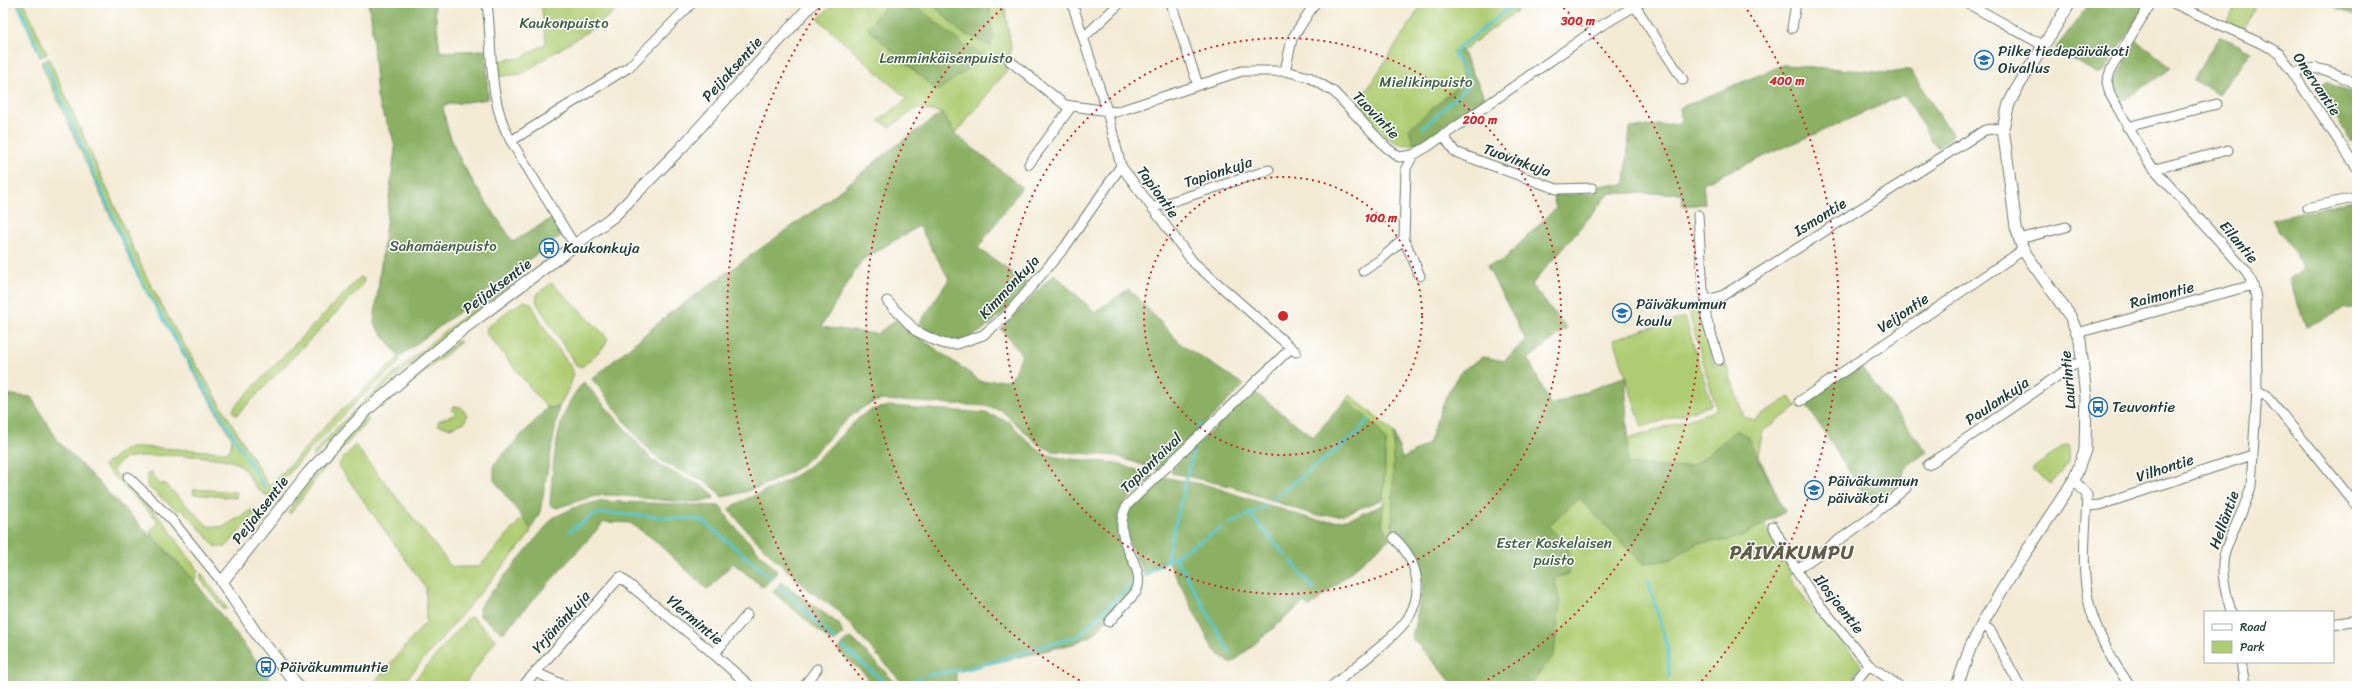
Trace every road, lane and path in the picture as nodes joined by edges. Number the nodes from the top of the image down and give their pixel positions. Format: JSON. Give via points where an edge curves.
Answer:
{"nodes":[{"id":1,"x":487,"y":3,"type":"edge"},
{"id":2,"x":692,"y":3,"type":"edge"},
{"id":3,"x":813,"y":3,"type":"edge"},
{"id":4,"x":1072,"y":3,"type":"edge"},
{"id":5,"x":1120,"y":3,"type":"edge"},
{"id":6,"x":1171,"y":3,"type":"edge"},
{"id":7,"x":1315,"y":3,"type":"edge"},
{"id":8,"x":1796,"y":3,"type":"edge"},
{"id":9,"x":1967,"y":3,"type":"edge"},
{"id":10,"x":2070,"y":3,"type":"edge"},
{"id":11,"x":2151,"y":3,"type":"edge"},
{"id":12,"x":2173,"y":3,"type":"edge"},
{"id":13,"x":1637,"y":4,"type":"edge"},
{"id":14,"x":1792,"y":28,"type":"dead end"},
{"id":15,"x":1083,"y":38,"type":"junction"},
{"id":16,"x":2044,"y":46,"type":"junction"},
{"id":17,"x":1010,"y":61,"type":"dead end"},
{"id":18,"x":1285,"y":71,"type":"junction"},
{"id":19,"x":2294,"y":74,"type":"junction"},
{"id":20,"x":1683,"y":80,"type":"dead end"},
{"id":21,"x":2357,"y":84,"type":"edge"},
{"id":22,"x":1198,"y":85,"type":"junction"},
{"id":23,"x":2217,"y":104,"type":"dead end"},
{"id":24,"x":1071,"y":107,"type":"junction"},
{"id":25,"x":1106,"y":111,"type":"junction"},
{"id":26,"x":2127,"y":127,"type":"junction"},
{"id":27,"x":2003,"y":128,"type":"junction"},
{"id":28,"x":1443,"y":135,"type":"junction"},
{"id":29,"x":511,"y":141,"type":"junction"},
{"id":30,"x":2228,"y":150,"type":"dead end"},
{"id":31,"x":1413,"y":154,"type":"junction"},
{"id":32,"x":1028,"y":164,"type":"dead end"},
{"id":33,"x":1121,"y":166,"type":"junction"},
{"id":34,"x":2357,"y":168,"type":"edge"},
{"id":35,"x":2155,"y":169,"type":"junction"},
{"id":36,"x":1269,"y":170,"type":"dead end"},
{"id":37,"x":1592,"y":188,"type":"dead end"},
{"id":38,"x":2357,"y":197,"type":"edge"},
{"id":39,"x":1152,"y":208,"type":"junction"},
{"id":40,"x":2308,"y":208,"type":"dead end"},
{"id":41,"x":1698,"y":215,"type":"dead end"},
{"id":42,"x":2066,"y":227,"type":"dead end"},
{"id":43,"x":1404,"y":240,"type":"junction"},
{"id":44,"x":2021,"y":244,"type":"junction"},
{"id":45,"x":575,"y":246,"type":"junction"},
{"id":46,"x":1363,"y":271,"type":"dead end"},
{"id":47,"x":1420,"y":276,"type":"dead end"},
{"id":48,"x":2253,"y":285,"type":"junction"},
{"id":49,"x":1706,"y":300,"type":"junction"},
{"id":50,"x":887,"y":301,"type":"dead end"},
{"id":51,"x":2077,"y":333,"type":"junction"},
{"id":52,"x":1293,"y":350,"type":"joint"},
{"id":53,"x":1719,"y":360,"type":"dead end"},
{"id":54,"x":2083,"y":362,"type":"junction"},
{"id":55,"x":2257,"y":390,"type":"junction"},
{"id":56,"x":1800,"y":400,"type":"dead end"},
{"id":57,"x":2252,"y":454,"type":"junction"},
{"id":58,"x":1928,"y":465,"type":"dead end"},
{"id":59,"x":128,"y":477,"type":"dead end"},
{"id":60,"x":2074,"y":480,"type":"junction"},
{"id":61,"x":1906,"y":488,"type":"dead end"},
{"id":62,"x":2087,"y":506,"type":"junction"},
{"id":63,"x":2357,"y":506,"type":"edge"},
{"id":64,"x":1773,"y":526,"type":"dead end"},
{"id":65,"x":1394,"y":538,"type":"dead end"},
{"id":66,"x":1796,"y":570,"type":"junction"},
{"id":67,"x":620,"y":577,"type":"joint"},
{"id":68,"x":222,"y":582,"type":"junction"},
{"id":69,"x":2231,"y":611,"type":"edge"},
{"id":70,"x":747,"y":615,"type":"dead end"},
{"id":71,"x":2357,"y":620,"type":"edge"},
{"id":72,"x":1109,"y":622,"type":"dead end"},
{"id":73,"x":2334,"y":624,"type":"edge"},
{"id":74,"x":1982,"y":625,"type":"junction"},
{"id":75,"x":714,"y":654,"type":"junction"},
{"id":76,"x":2241,"y":663,"type":"edge"},
{"id":77,"x":1869,"y":665,"type":"junction"},
{"id":78,"x":817,"y":669,"type":"dead end"},
{"id":79,"x":535,"y":672,"type":"junction"},
{"id":80,"x":298,"y":686,"type":"edge"},
{"id":81,"x":523,"y":686,"type":"edge"},
{"id":82,"x":566,"y":686,"type":"edge"},
{"id":83,"x":750,"y":686,"type":"edge"},
{"id":84,"x":804,"y":686,"type":"edge"},
{"id":85,"x":1332,"y":686,"type":"edge"},
{"id":86,"x":1852,"y":686,"type":"edge"},
{"id":87,"x":1899,"y":686,"type":"edge"},
{"id":88,"x":1957,"y":686,"type":"edge"},
{"id":89,"x":2020,"y":686,"type":"edge"},
{"id":90,"x":2131,"y":686,"type":"edge"},
{"id":91,"x":2245,"y":686,"type":"edge"}],
"edges":[{"from":1,"to":29,"type":"street","via":[[497,106],[502,125]]},
{"from":2,"to":29,"type":"street","via":[[629,67]]},
{"from":3,"to":45,"type":"street","name":"Peijaksentie","via":[[639,192],[615,215]]},
{"from":4,"to":15,"type":"street","name":"Tapiontie"},
{"from":5,"to":15,"type":"street"},
{"from":6,"to":22,"type":"street"},
{"from":7,"to":18,"type":"street","via":[[1292,39]]},
{"from":8,"to":14,"type":"street"},
{"from":9,"to":16,"type":"street"},
{"from":10,"to":16,"type":"street","name":"Laurintie"},
{"from":11,"to":26,"type":"street","name":"Eilantie","via":[[2111,69],[2107,82],[2110,94]]},
{"from":12,"to":19,"type":"street","name":"Onervantie","via":[[2271,48],[2280,54]]},
{"from":13,"to":20,"type":"street"},
{"from":13,"to":28,"type":"street","via":[[1599,27]]},
{"from":15,"to":25,"type":"street","name":"Tapiontie"},
{"from":16,"to":27,"type":"street","name":"Laurintie","via":[[2009,104]]},
{"from":17,"to":24,"type":"street","via":[[1065,105]]},
{"from":18,"to":22,"type":"street","name":"Tuovintie","via":[[1242,71]]},
{"from":18,"to":31,"type":"street","name":"Tuovintie","via":[[1309,77],[1334,92],[1387,148],[1399,157]]},
{"from":19,"to":21,"type":"street","via":[[2311,67],[2320,68]]},
{"from":19,"to":34,"type":"street","name":"Onervantie"},
{"from":22,"to":25,"type":"street","name":"Tuovintie","via":[[1116,112]]},
{"from":23,"to":26,"type":"street"},
{"from":24,"to":25,"type":"street","name":"Tuovintie"},
{"from":24,"to":32,"type":"street"},
{"from":25,"to":33,"type":"street","name":"Tapiontie"},
{"from":26,"to":35,"type":"street","name":"Eilantie"},
{"from":27,"to":44,"type":"street","name":"Laurintie"},
{"from":27,"to":49,"type":"street","name":"Ismontie","via":[[1985,130],[1722,296]]},
{"from":28,"to":31,"type":"street"},
{"from":28,"to":37,"type":"street","name":"Tuovinkuja","via":[[1455,152],[1540,183],[1557,189]]},
{"from":29,"to":45,"type":"street"},
{"from":30,"to":35,"type":"street"},
{"from":31,"to":43,"type":"street","via":[[1406,168]]},
{"from":33,"to":39,"type":"street","name":"Tapiontie"},
{"from":33,"to":50,"type":"street","name":"Kimmonkuja","via":[[1065,247],[1007,315],[983,335],[956,344],[934,340],[916,330]]},
{"from":35,"to":48,"type":"street","name":"Eilantie","via":[[2247,272]]},
{"from":36,"to":39,"type":"street","name":"Tapionkuja"},
{"from":38,"to":40,"type":"street"},
{"from":39,"to":52,"type":"street","name":"Tapiontie","via":[[1193,262]]},
{"from":41,"to":49,"type":"street"},
{"from":42,"to":44,"type":"street","name":"Veijontie"},
{"from":43,"to":46,"type":"street"},
{"from":43,"to":47,"type":"street"},
{"from":44,"to":51,"type":"street","name":"Laurintie","via":[[2070,316]]},
{"from":44,"to":56,"type":"street","name":"Veijontie"},
{"from":45,"to":68,"type":"street","name":"Peijaksentie","via":[[463,329],[369,408],[309,472]]},
{"from":48,"to":51,"type":"street","name":"Raimontie"},
{"from":48,"to":55,"type":"street","name":"Eilantie","via":[[2256,298]]},
{"from":49,"to":53,"type":"street","via":[[1706,317]]},
{"from":51,"to":54,"type":"street","name":"Laurintie"},
{"from":52,"to":72,"type":"street","name":"Tapiontaival","via":[[1127,505],[1120,518],[1121,530],[1139,577],[1139,586]]},
{"from":54,"to":58,"type":"street","name":"Paulankuja","via":[[2075,364]]},
{"from":54,"to":60,"type":"street","name":"Laurintie","via":[[2086,398],[2085,450]]},
{"from":55,"to":57,"type":"street","name":"Helläntie"},
{"from":55,"to":63,"type":"street","via":[[2267,396]]},
{"from":57,"to":62,"type":"street","name":"Vilhontie","via":[[2100,505]]},
{"from":57,"to":69,"type":"street","name":"Helläntie","via":[[2248,501],[2224,556],[2223,571]]},
{"from":59,"to":68,"type":"street","via":[[172,520]]},
{"from":60,"to":62,"type":"street","via":[[2087,495]]},
{"from":60,"to":74,"type":"street","name":"Laurintie","via":[[2011,575]]},
{"from":61,"to":66,"type":"street","via":[[1866,521]]},
{"from":62,"to":90,"type":"street","via":[[2088,599],[2114,666]]},
{"from":64,"to":66,"type":"street","name":"Ilosjoentie"},
{"from":65,"to":85,"type":"street","via":[[1408,552],[1417,580],[1415,600],[1400,631]]},
{"from":66,"to":77,"type":"street","name":"Ilosjoentie","via":[[1815,600]]},
{"from":67,"to":75,"type":"street","name":"Ylermintie"},
{"from":67,"to":79,"type":"street","name":"Yrjänänkuja"},
{"from":68,"to":80,"type":"street","via":[[258,636]]},
{"from":70,"to":75,"type":"street"},
{"from":71,"to":73,"type":"street"},
{"from":74,"to":88,"type":"street","name":"Laurintie","via":[[1970,648]]},
{"from":74,"to":89,"type":"street","via":[[1990,630]]},
{"from":75,"to":83,"type":"street","name":"Ylermintie"},
{"from":76,"to":91,"type":"street"},
{"from":77,"to":86,"type":"street"},
{"from":77,"to":87,"type":"street","name":"Ilosjoentie"},
{"from":78,"to":84,"type":"street"},
{"from":79,"to":81,"type":"street","name":"Yrjänänkuja"},
{"from":79,"to":82,"type":"street"}]}
